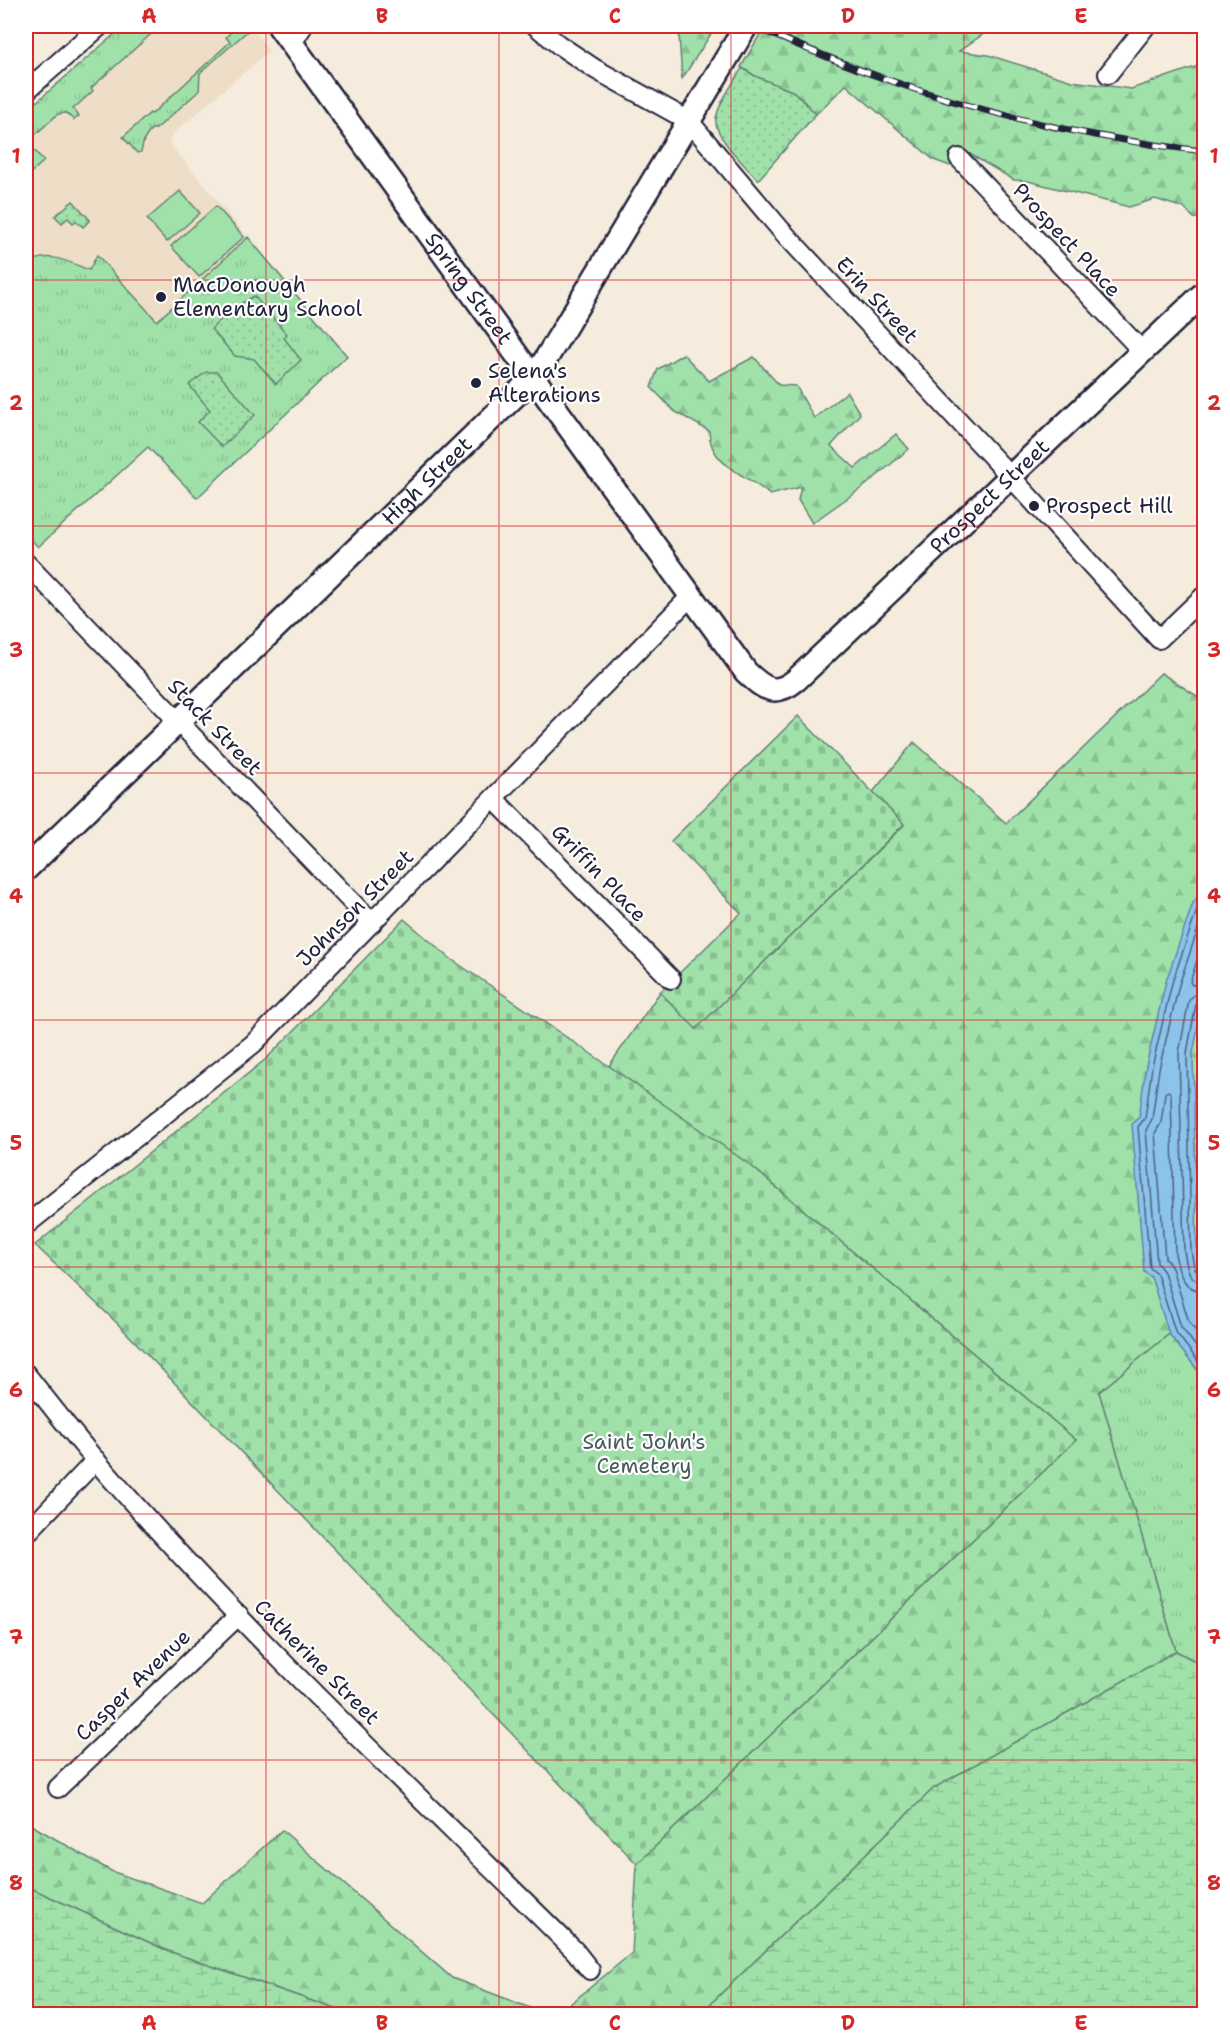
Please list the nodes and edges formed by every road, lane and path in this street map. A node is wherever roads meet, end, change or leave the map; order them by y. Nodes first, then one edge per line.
1 (100, 26) edge
2 (536, 26) edge
3 (746, 26) edge
4 (1146, 26) edge
5 (291, 31) edge
6 (1108, 74) dead end
7 (26, 90) edge
8 (690, 121) junction
9 (959, 158) dead end
10 (1204, 293) edge
11 (1143, 352) junction
12 (533, 376) junction
13 (1011, 477) junction
14 (26, 563) edge
15 (691, 596) junction
16 (1204, 596) edge
17 (770, 689) joint
18 (179, 723) junction
19 (494, 799) junction
20 (26, 869) edge
21 (372, 923) junction
22 (671, 979) dead end
23 (26, 1226) edge
24 (26, 1374) edge
25 (96, 1460) junction
26 (26, 1534) edge
27 (238, 1616) junction
28 (58, 1788) dead end
29 (590, 1970) dead end

1 - 7 street
2 - 8 street, Erin Street
3 - 8 street, High Street
4 - 6 street
5 - 12 street, Spring Street
8 - 12 street, High Street
8 - 13 street, Erin Street
9 - 11 street, Prospect Place
10 - 11 street, Prospect Street
11 - 13 street, Prospect Street
12 - 15 street, Spring Street
12 - 18 street, High Street
13 - 16 street, Erin Street
13 - 17 street, Prospect Street
14 - 18 street, Stack Street
15 - 17 street, Spring Street
15 - 19 street, Johnson Street
18 - 20 street, High Street
18 - 21 street, Stack Street
19 - 21 street, Johnson Street
19 - 22 street, Griffin Place
21 - 23 street, Johnson Street
24 - 25 street, Catherine Street
25 - 26 street
25 - 27 street, Catherine Street
27 - 28 street, Casper Avenue
27 - 29 street, Catherine Street

